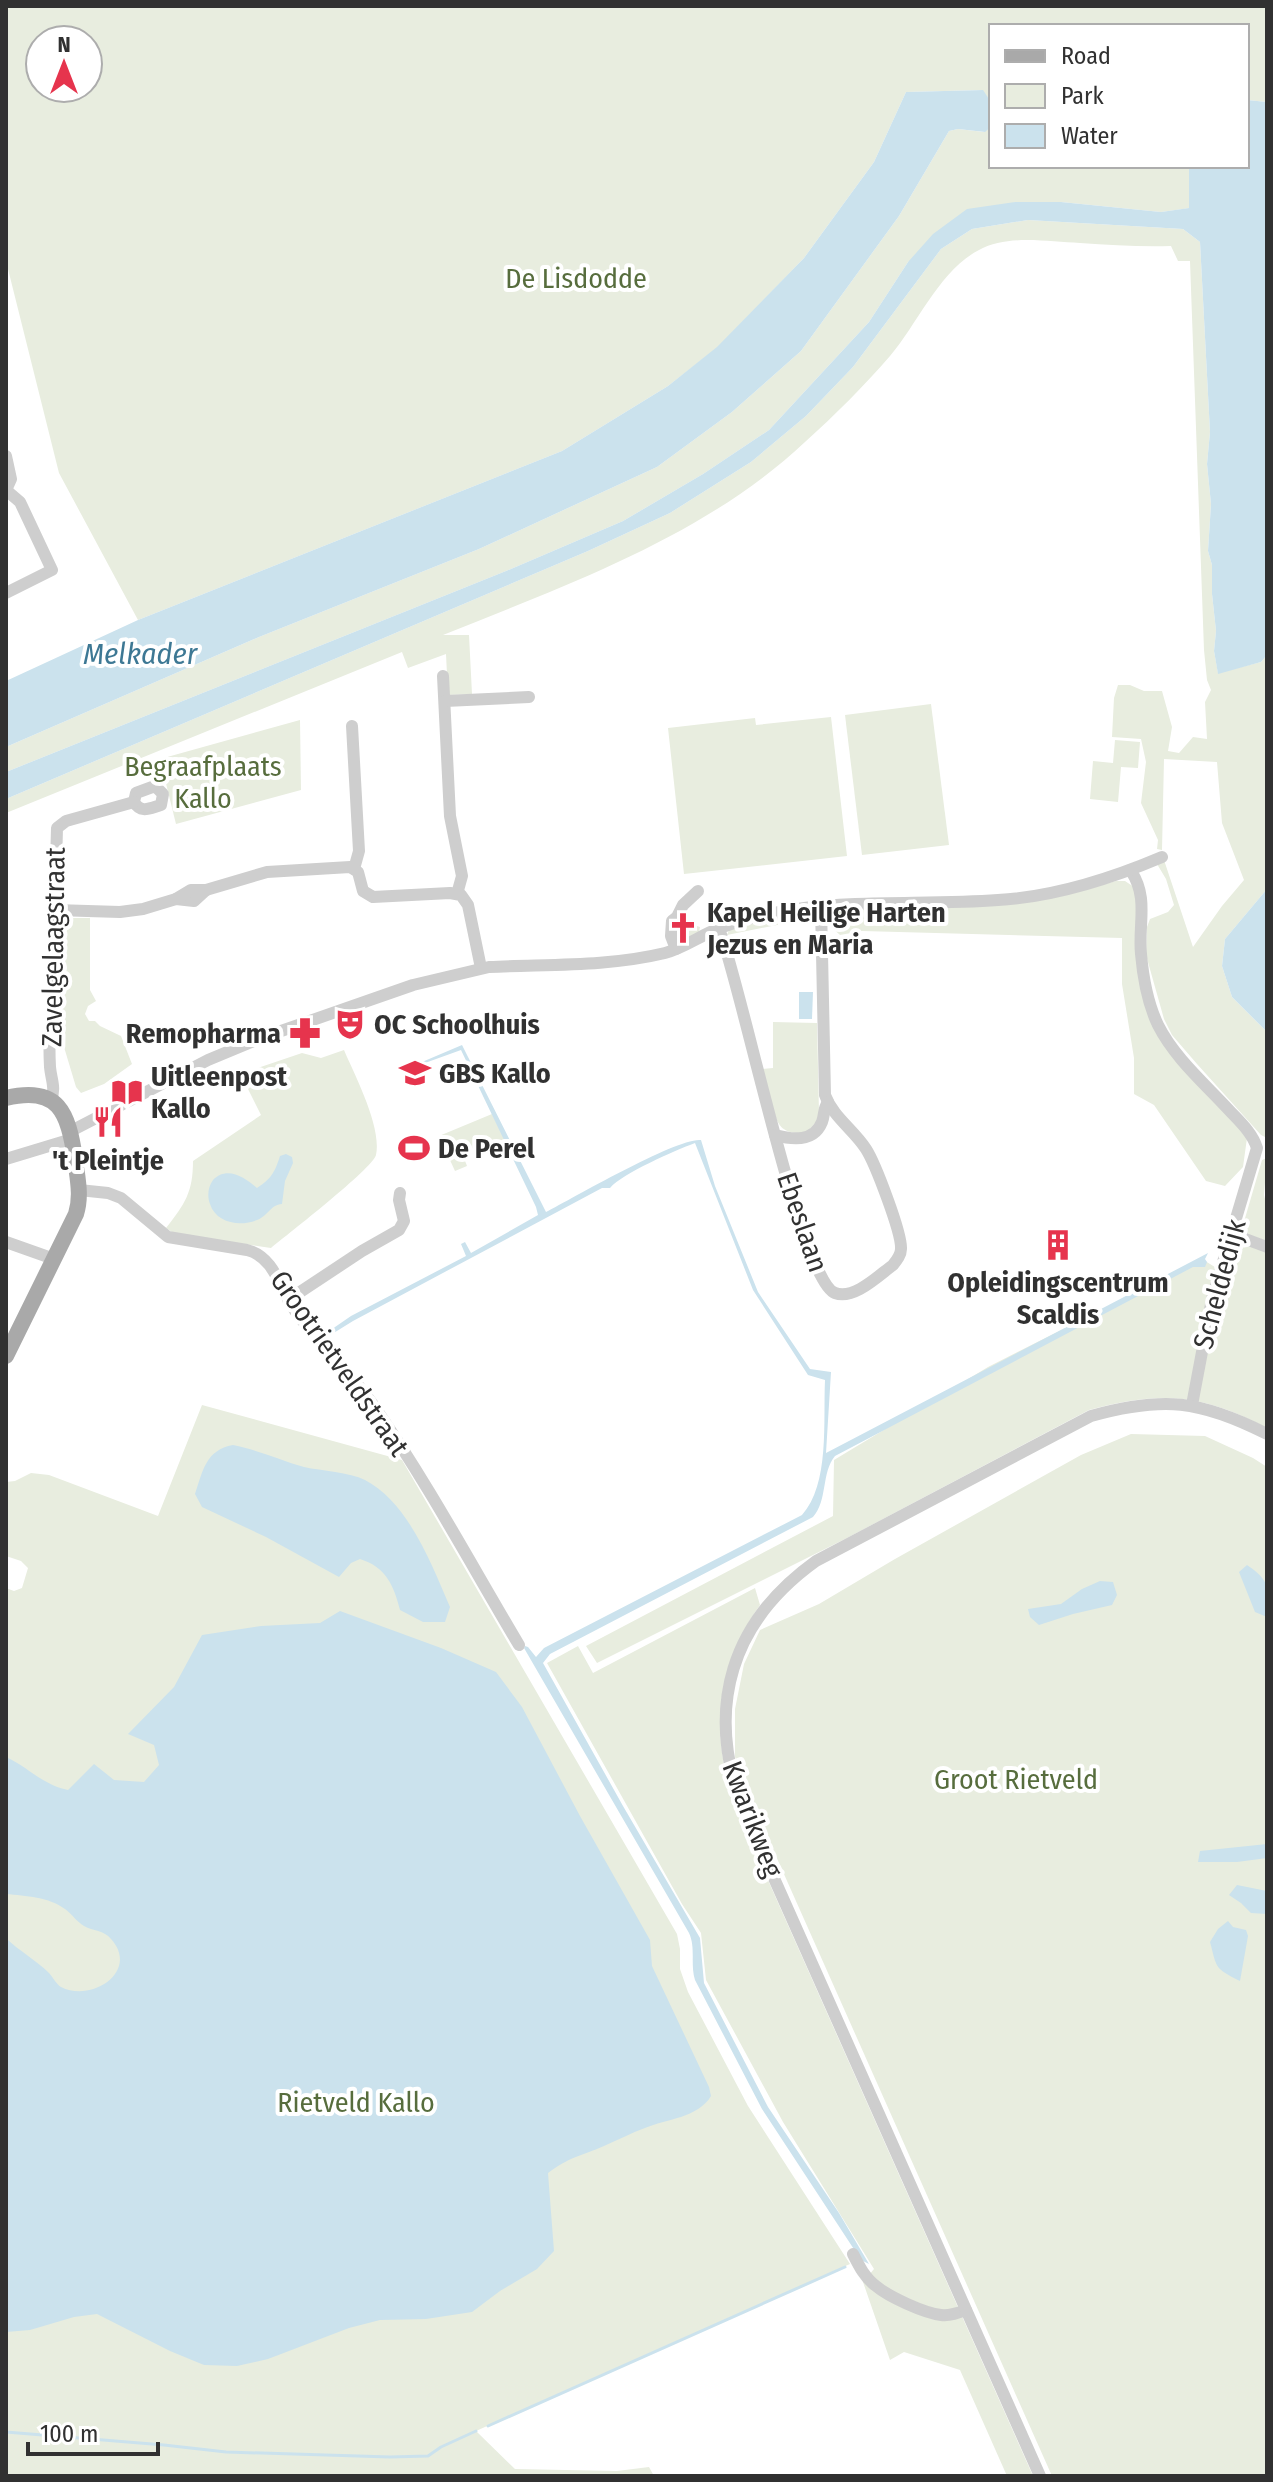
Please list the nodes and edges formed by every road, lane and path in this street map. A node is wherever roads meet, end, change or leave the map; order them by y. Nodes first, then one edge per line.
1 (6, 456) edge
2 (6, 490) edge
3 (6, 593) edge
4 (443, 676) dead end
5 (529, 697) dead end
6 (445, 701) junction
7 (352, 726) dead end
8 (134, 802) dead end
9 (1162, 857) dead end
10 (354, 869) junction
11 (1131, 871) junction
12 (698, 891) dead end
13 (457, 894) junction
14 (821, 906) junction
15 (55, 910) junction
16 (719, 929) junction
17 (676, 949) junction
18 (481, 968) junction
19 (6, 1098) edge
20 (51, 1100) junction
21 (828, 1102) junction
22 (72, 1135) junction
23 (775, 1135) junction
24 (1262, 1148) edge
25 (6, 1159) edge
26 (79, 1190) junction
27 (400, 1193) dead end
28 (1232, 1234) junction
29 (6, 1242) edge
30 (1267, 1247) edge
31 (54, 1259) junction
32 (288, 1300) junction
33 (6, 1356) edge
34 (1196, 1406) junction
35 (1267, 1434) edge
36 (519, 1645) dead end
37 (853, 2254) dead end
38 (966, 2310) junction
39 (1040, 2476) edge

1 - 2 street
2 - 3 street
4 - 6 street
5 - 6 street
6 - 13 street
7 - 10 street
8 - 15 street, Zavelgelaagstraat
9 - 11 street
10 - 13 street
10 - 15 street
11 - 14 street
11 - 24 street, Scheldedijk
12 - 17 street
13 - 18 street
14 - 16 street
14 - 21 street
15 - 20 street, Zavelgelaagstraat
16 - 17 street
16 - 23 street, Ebeslaan
17 - 18 street
18 - 22 street
19 - 20 main road
20 - 22 main road
21 - 23 street, Ebeslaan
21 - 23 street, Ebeslaan
22 - 25 street
22 - 26 main road
24 - 28 street, Scheldedijk
26 - 31 main road
26 - 32 street, Grootrietveldstraat
27 - 32 street
28 - 30 street
28 - 34 street, Scheldedijk
29 - 31 street
31 - 33 main road
32 - 36 street, Grootrietveldstraat
34 - 35 street
34 - 38 street, Kwarikweg
37 - 38 street
38 - 39 street, Kwarikweg

